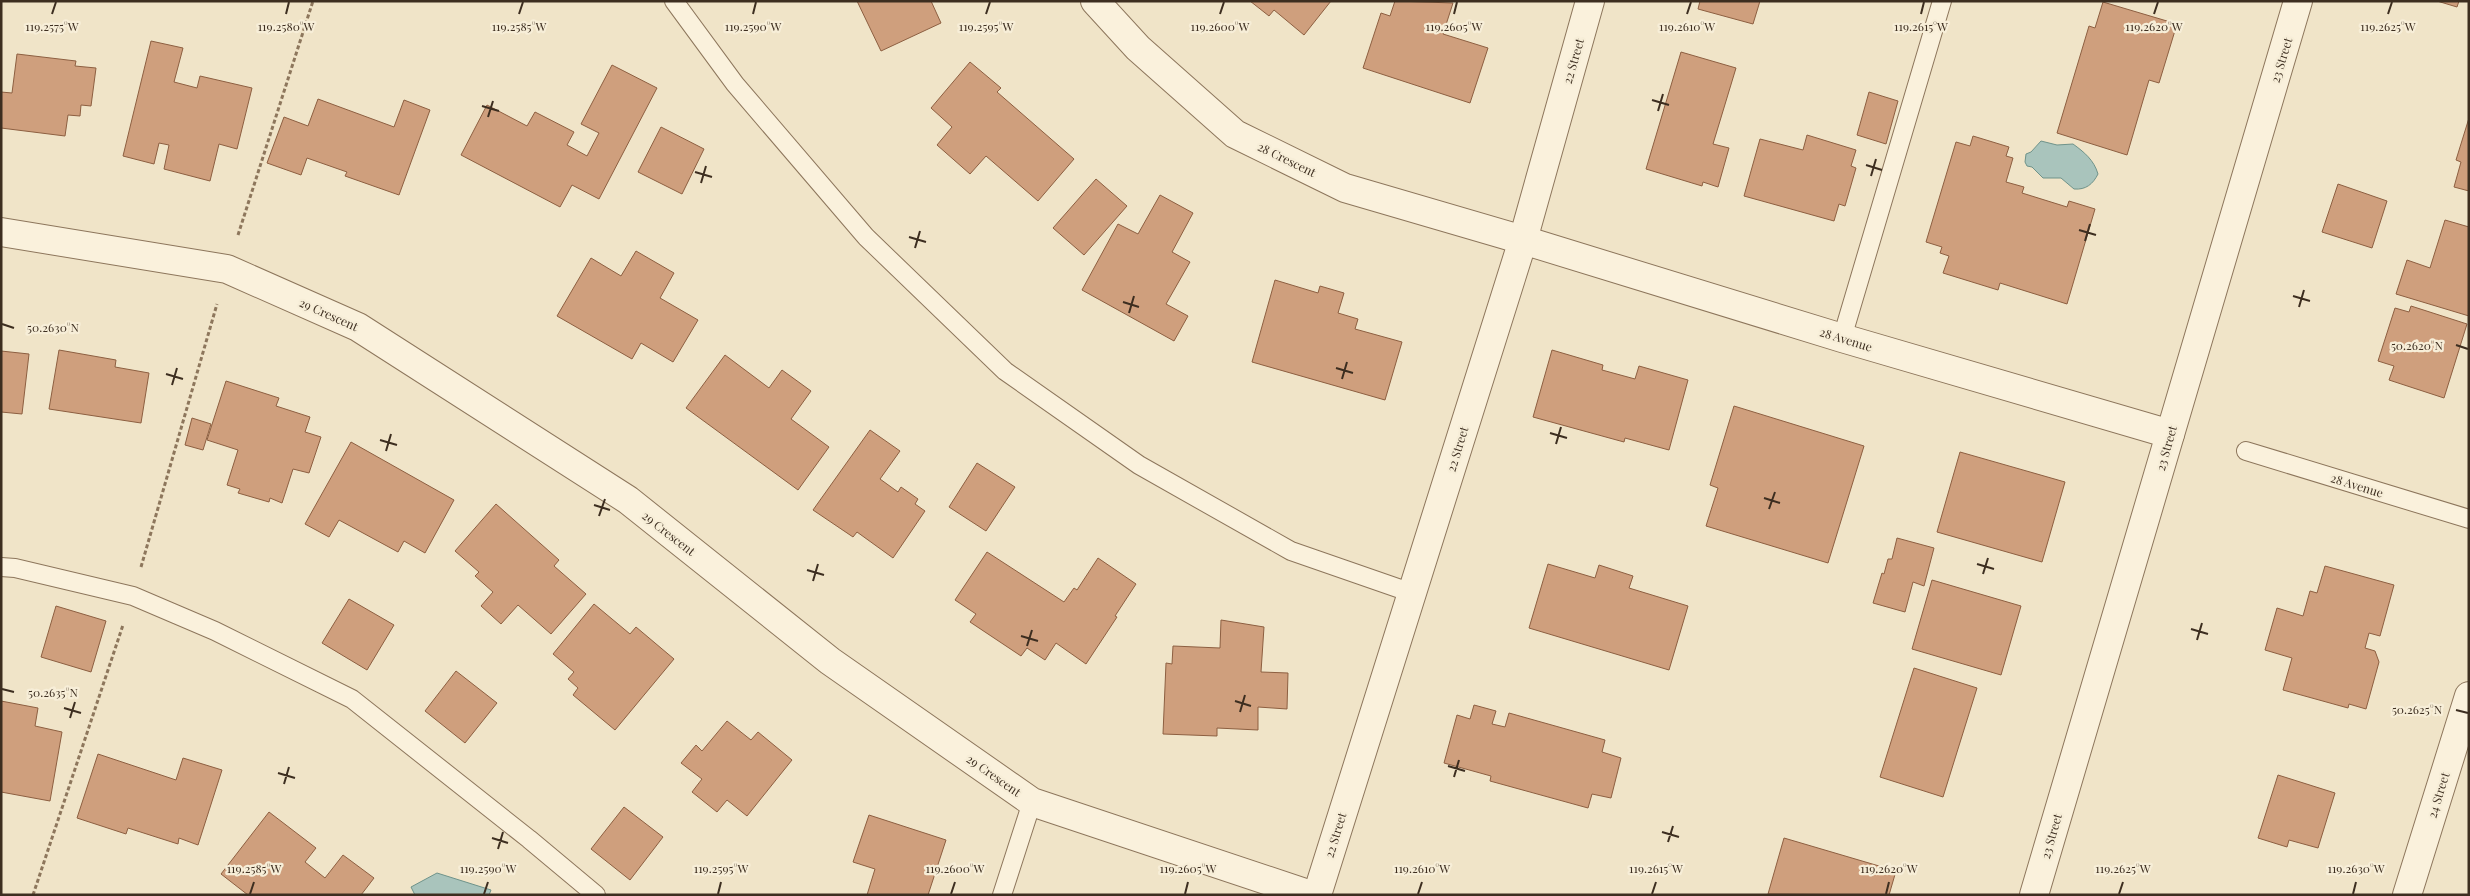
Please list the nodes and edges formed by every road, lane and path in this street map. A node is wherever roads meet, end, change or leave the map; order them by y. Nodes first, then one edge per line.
1 (313, 1) edge
2 (674, 1) edge
3 (1095, 1) edge
4 (1590, 1) edge
5 (1942, 1) edge
6 (2298, 1) edge
7 (1, 232) edge
8 (1523, 240) junction
9 (227, 269) junction
10 (1842, 338) junction
11 (2170, 434) junction
12 (2246, 451) dead end
13 (2469, 519) edge
14 (1, 567) edge
15 (1412, 593) junction
16 (2469, 696) edge
17 (1032, 802) junction
18 (596, 895) edge
19 (1002, 895) edge
20 (1311, 895) edge
21 (1317, 895) edge
22 (2034, 895) edge
23 (2407, 895) edge

1 - 9 path
2 - 15 lane
3 - 8 street, 28 Crescent
4 - 8 street, 22 Street
5 - 10 lane
6 - 11 street, 23 Street
7 - 9 street, 29 Crescent
8 - 10 street, 28 Avenue
8 - 15 street, 22 Street
9 - 17 street, 29 Crescent
10 - 11 street, 28 Avenue
11 - 22 street, 23 Street
12 - 13 lane, 28 Avenue
14 - 18 lane
15 - 21 street, 22 Street
16 - 23 street, 24 Street
17 - 19 lane
17 - 20 street, 29 Crescent

